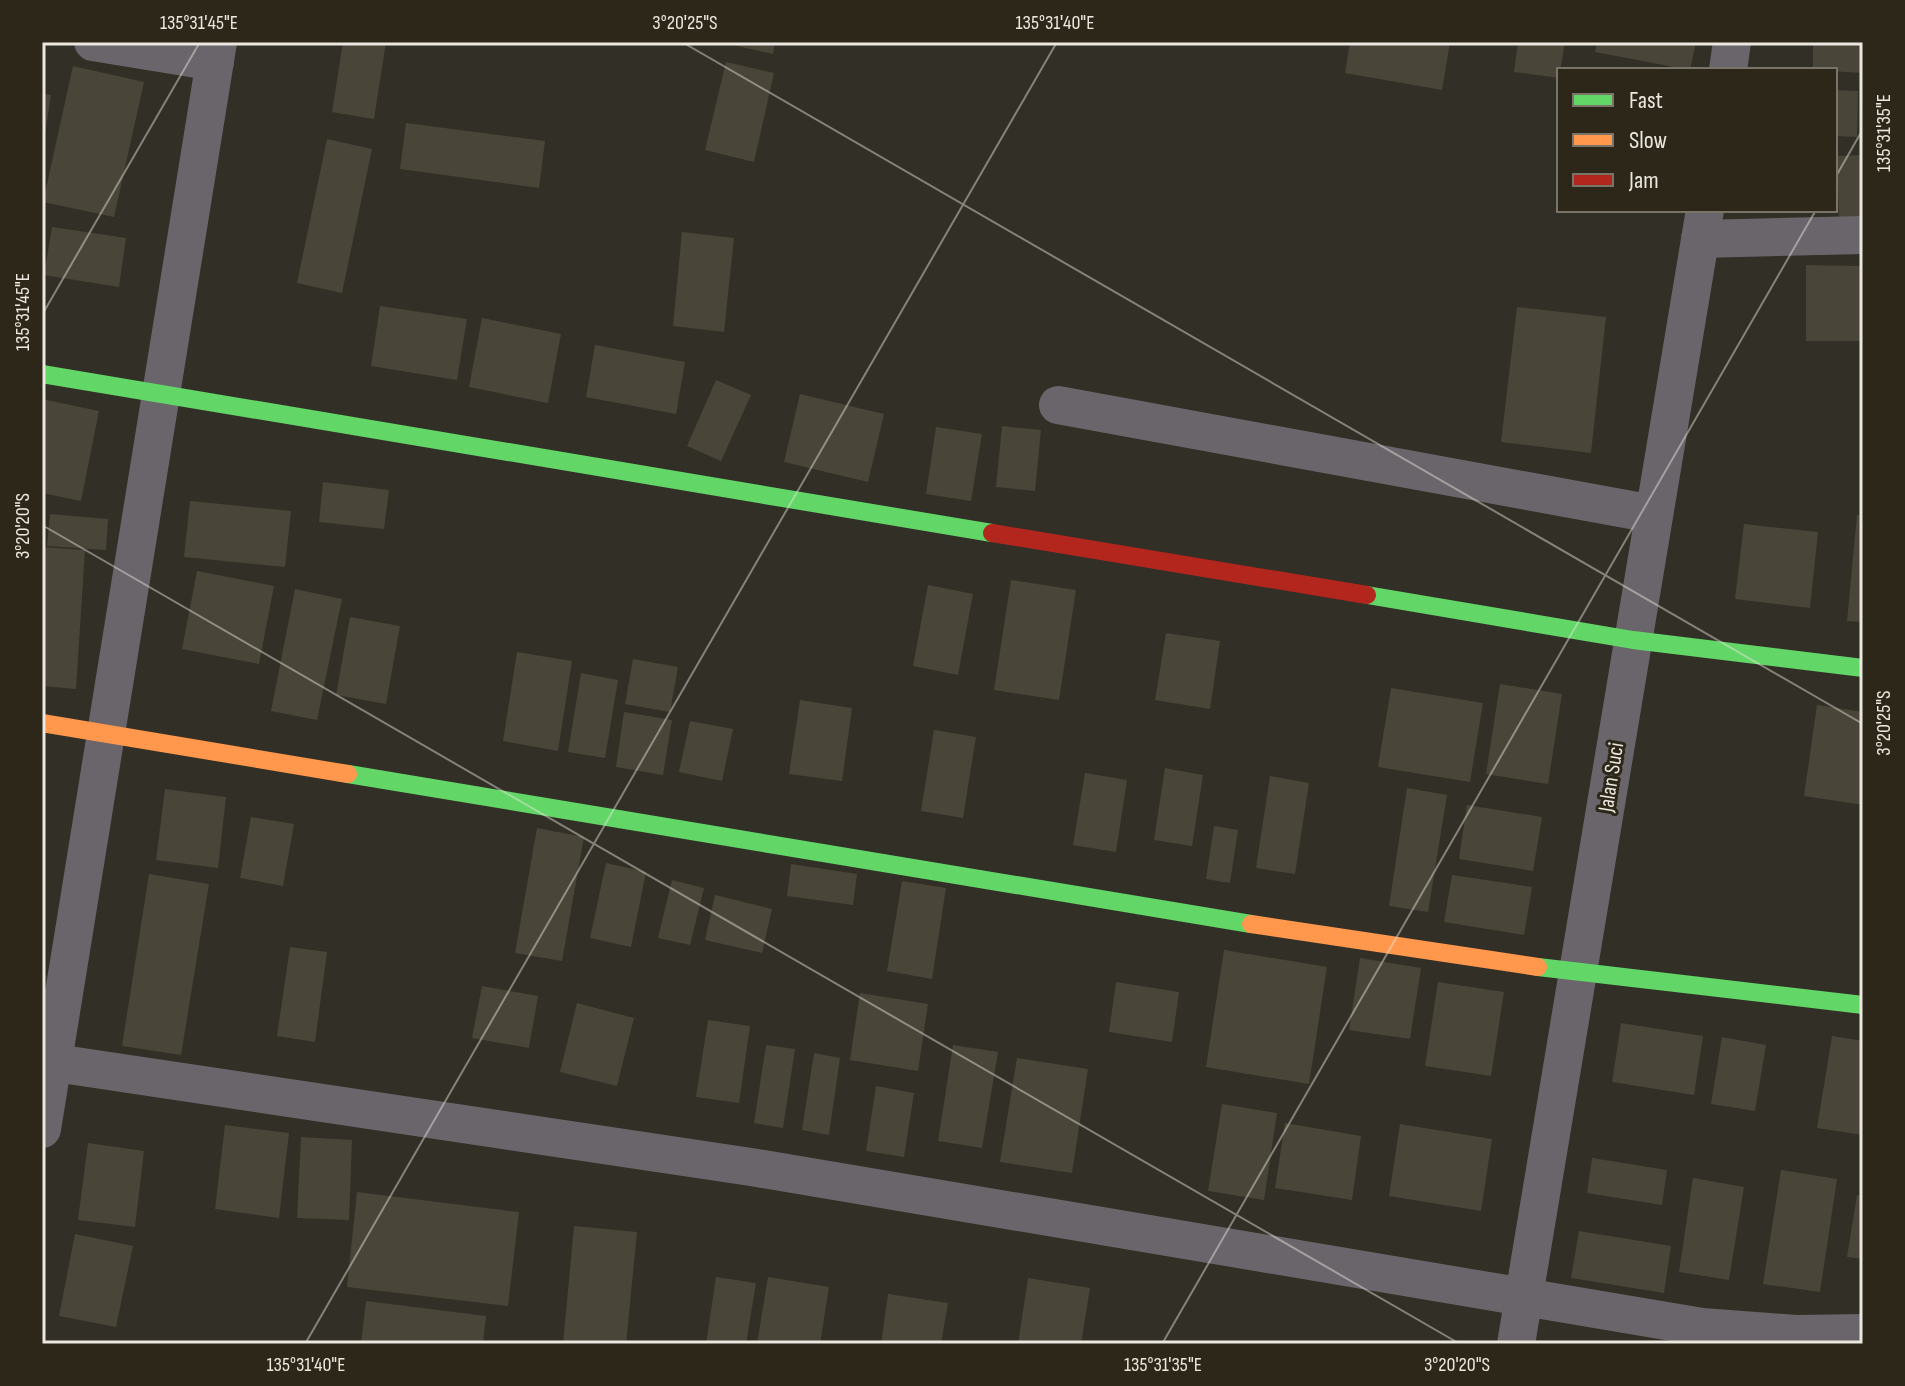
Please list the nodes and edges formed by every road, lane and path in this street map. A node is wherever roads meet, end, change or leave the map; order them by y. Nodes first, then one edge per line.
1 (93, 42) edge
2 (1732, 42) edge
3 (217, 52) edge
4 (1728, 68) edge
5 (1703, 225) edge
6 (1863, 235) edge
7 (42, 374) edge
8 (160, 392) junction
9 (1058, 405) dead end
10 (1653, 514) junction
11 (1633, 640) junction
12 (1863, 668) edge
13 (42, 723) edge
14 (105, 730) junction
15 (1578, 973) junction
16 (1863, 1005) edge
17 (48, 1062) edge
18 (42, 1129) edge
19 (1524, 1298) junction
20 (1863, 1333) edge
21 (1516, 1344) edge

1 - 3 street
2 - 4 street
3 - 8 street
5 - 6 street
5 - 10 street, Jalan Suci
7 - 8 street
8 - 11 street
8 - 14 street
9 - 10 street
10 - 11 street, Jalan Suci
11 - 12 street
11 - 15 street, Jalan Suci
13 - 14 street
14 - 15 street
14 - 17 street
15 - 16 street
15 - 19 street, Jalan Suci
17 - 18 street
17 - 19 street
19 - 20 street
19 - 21 street, Jalan Suci

